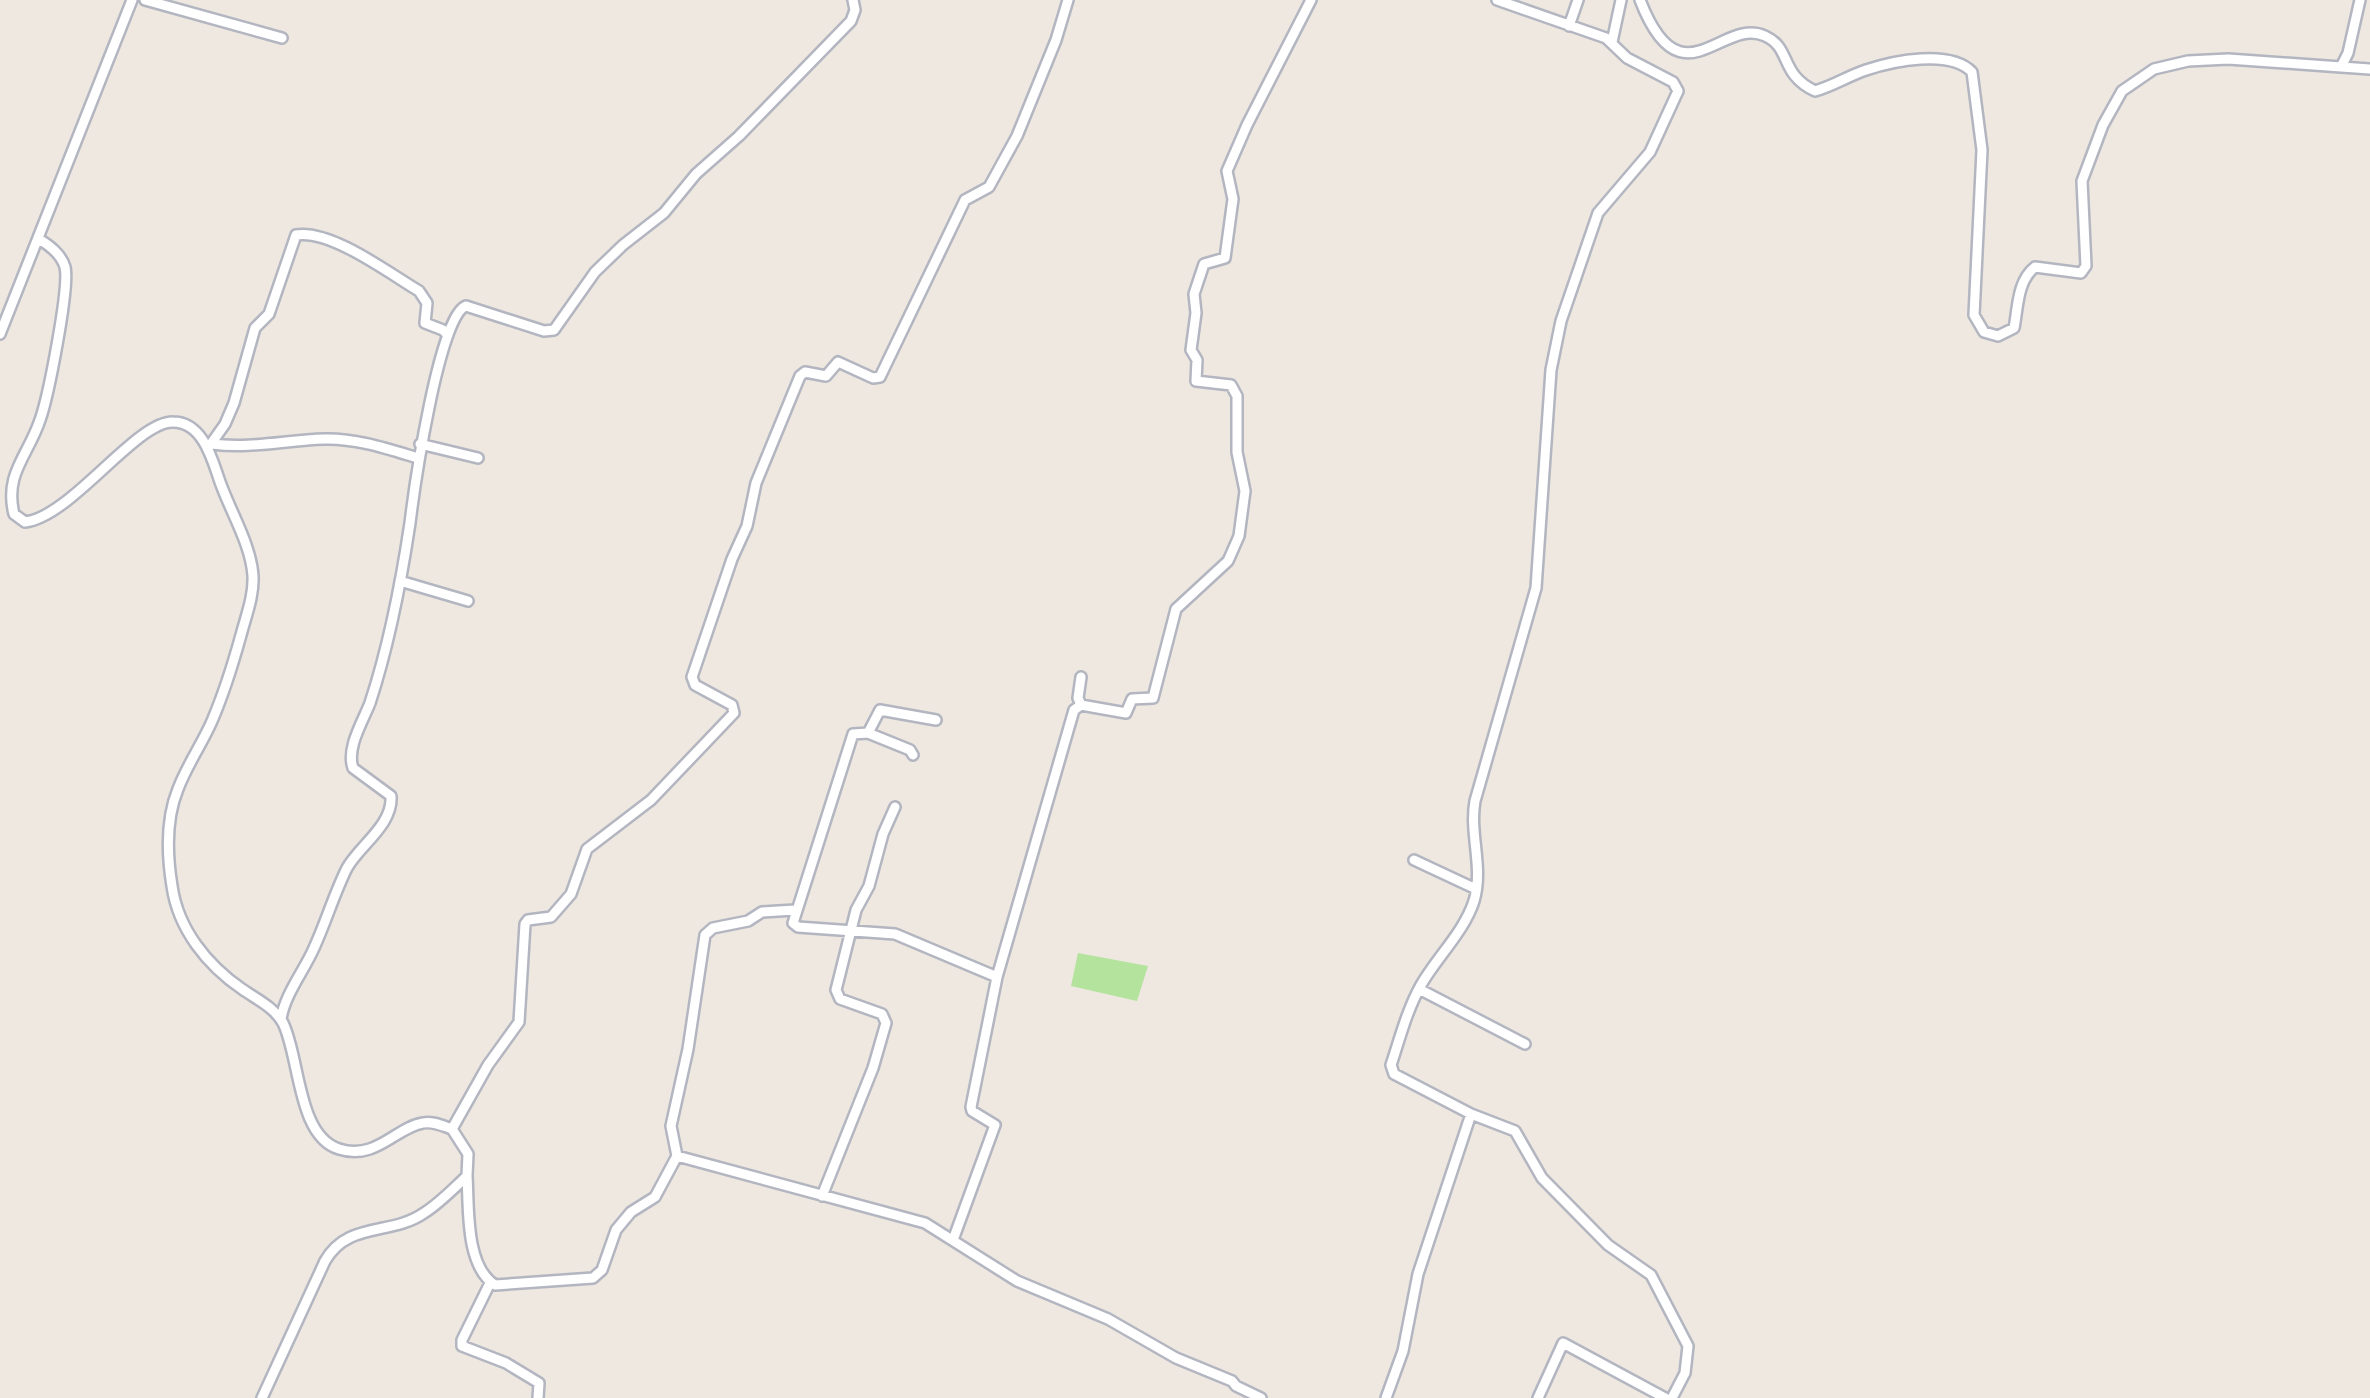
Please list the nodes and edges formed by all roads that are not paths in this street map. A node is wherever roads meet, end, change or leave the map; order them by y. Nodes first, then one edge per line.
1 (132, 0) edge
2 (145, 0) edge
3 (853, 0) edge
4 (1068, 0) edge
5 (1312, 0) edge
6 (1497, 0) edge
7 (1578, 0) edge
8 (1621, 0) edge
9 (1640, 0) edge
10 (2360, 0) edge
11 (1569, 26) junction
12 (282, 38) dead end
13 (1612, 42) junction
14 (2340, 67) junction
15 (2370, 68) edge
16 (39, 239) junction
17 (0, 334) edge
18 (448, 336) junction
19 (420, 444) junction
20 (210, 446) junction
21 (418, 458) junction
22 (478, 458) dead end
23 (400, 581) junction
24 (468, 601) dead end
25 (1080, 677) dead end
26 (1081, 705) junction
27 (936, 720) dead end
28 (868, 733) junction
29 (913, 755) dead end
30 (895, 807) dead end
31 (1414, 860) dead end
32 (1476, 889) junction
33 (795, 910) junction
34 (850, 929) junction
35 (997, 977) junction
36 (1419, 989) junction
37 (281, 1019) junction
38 (1525, 1044) dead end
39 (1471, 1114) junction
40 (452, 1128) junction
41 (676, 1156) junction
42 (467, 1176) junction
43 (822, 1196) junction
44 (952, 1240) junction
45 (490, 1283) junction
46 (262, 1398) edge
47 (538, 1398) edge
48 (1261, 1398) edge
49 (1386, 1398) edge
50 (1538, 1398) edge
51 (1668, 1398) edge

1 - 16 street
2 - 12 street
3 - 18 street
4 - 40 street
5 - 26 street
6 - 11 street
7 - 11 street
8 - 13 street
9 - 14 street
10 - 14 street
11 - 13 street
13 - 32 street
14 - 15 street
16 - 17 street
16 - 20 street
18 - 19 street
18 - 20 street
19 - 21 street
19 - 22 street
20 - 21 street
20 - 37 street
21 - 23 street
23 - 24 street
23 - 37 street
25 - 26 street
26 - 35 street
27 - 28 street
28 - 29 street
28 - 33 street
30 - 34 street
31 - 32 street
32 - 36 street
33 - 34 street
33 - 41 street
34 - 35 street
34 - 43 street
35 - 44 street
36 - 38 street
36 - 39 street
37 - 40 street
39 - 49 street
39 - 51 street
40 - 42 street
41 - 43 street
41 - 45 street
42 - 45 street
42 - 46 street
43 - 44 street
44 - 48 street
45 - 47 street
50 - 51 street

